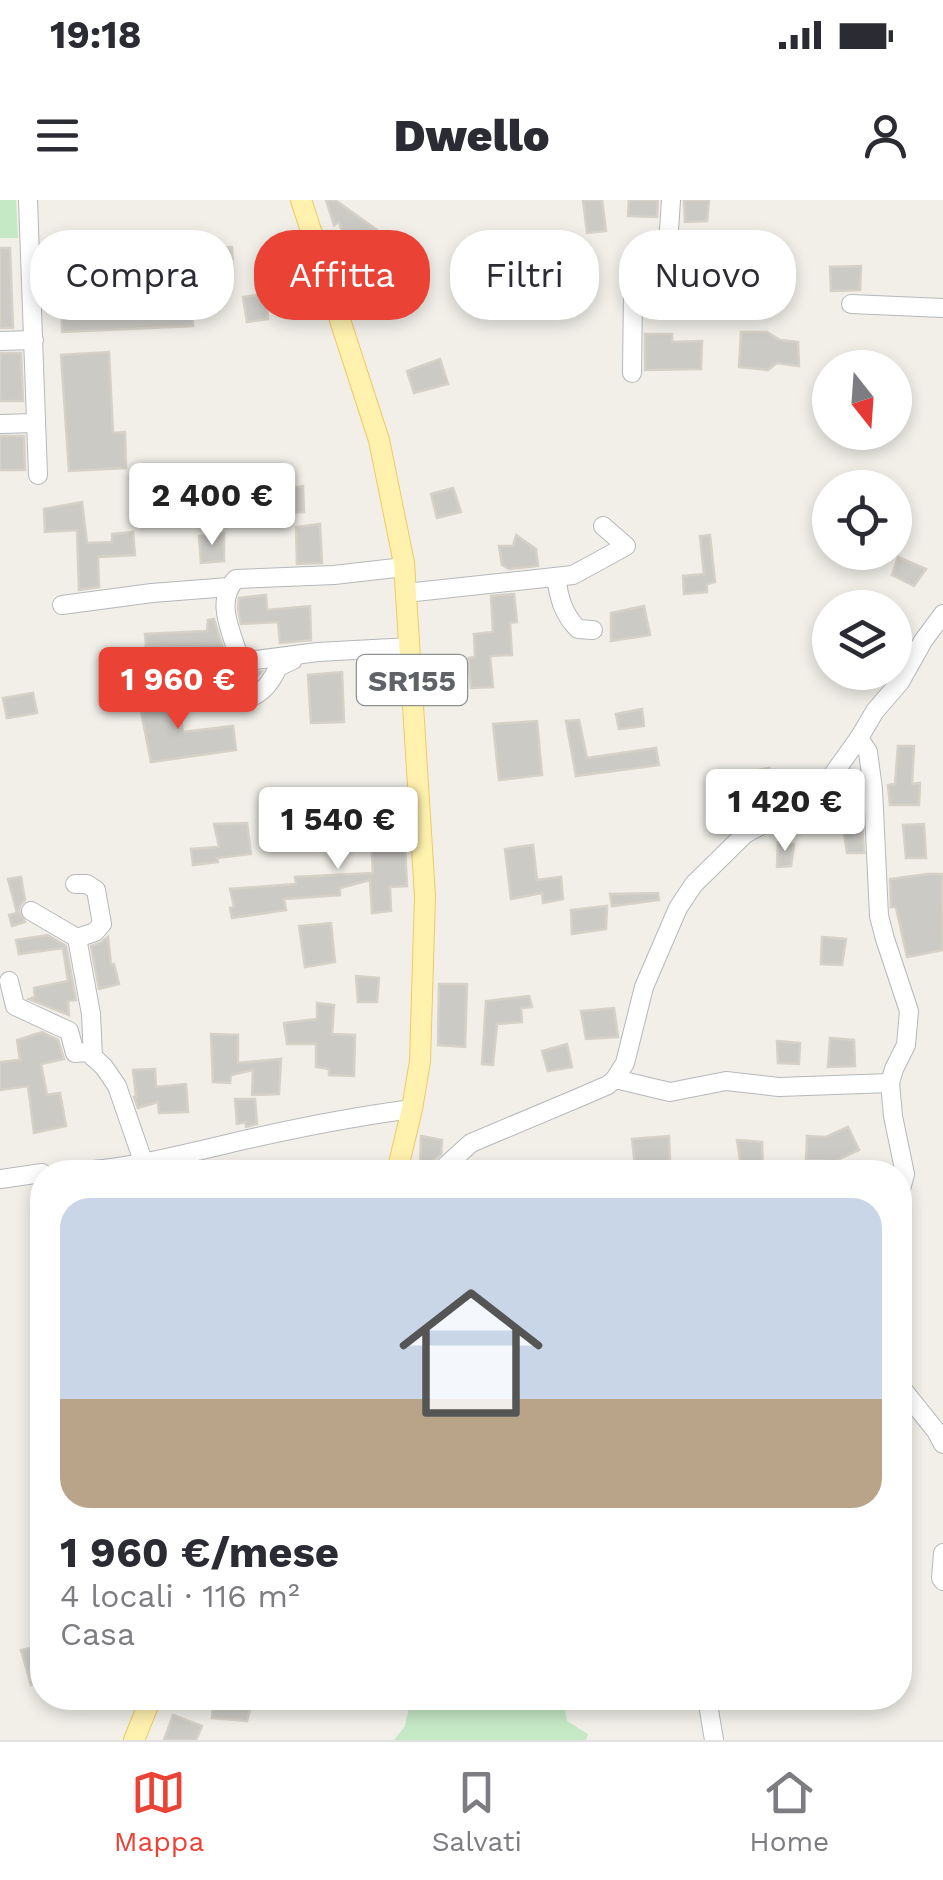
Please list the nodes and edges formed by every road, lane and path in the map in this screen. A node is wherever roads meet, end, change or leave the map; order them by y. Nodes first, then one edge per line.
1 (28, 200) edge
2 (301, 200) edge
3 (671, 200) edge
4 (852, 304) dead end
5 (943, 308) edge
6 (34, 340) junction
7 (0, 341) edge
8 (632, 372) dead end
9 (36, 423) junction
10 (0, 424) edge
11 (38, 475) dead end
12 (603, 526) dead end
13 (404, 567) junction
14 (556, 577) junction
15 (229, 587) junction
16 (406, 593) junction
17 (62, 605) dead end
18 (943, 614) edge
19 (593, 630) dead end
20 (410, 646) junction
21 (302, 655) junction
22 (173, 661) dead end
23 (860, 738) junction
24 (75, 884) dead end
25 (30, 911) dead end
26 (78, 938) junction
27 (9, 981) dead end
28 (93, 1057) junction
29 (616, 1078) junction
30 (890, 1083) junction
31 (412, 1109) junction
32 (143, 1160) edge
33 (161, 1160) edge
34 (400, 1160) edge
35 (453, 1160) edge
36 (902, 1160) edge
37 (30, 1175) edge
38 (0, 1179) edge
39 (912, 1401) edge
40 (943, 1444) edge
41 (943, 1554) edge
42 (943, 1581) edge
43 (146, 1710) edge
44 (709, 1710) edge
45 (134, 1740) edge
46 (714, 1740) edge

1 - 6 street
2 - 13 main road, SR155
3 - 8 street
4 - 5 street
6 - 7 street
6 - 9 street
9 - 10 street
9 - 11 street
12 - 14 street
13 - 15 street
13 - 16 main road, SR155
14 - 16 street
14 - 19 street
15 - 17 street
15 - 21 street
16 - 20 main road, SR155
18 - 23 street
20 - 21 street
20 - 31 main road, SR155
21 - 22 street
23 - 29 street
23 - 30 street
24 - 26 street
25 - 26 street
26 - 28 street
27 - 28 street
28 - 32 street
29 - 30 street
29 - 35 street
30 - 36 street
31 - 33 street
31 - 34 main road, SR155
37 - 38 street
39 - 40 street
41 - 42 street
43 - 45 main road
44 - 46 street

